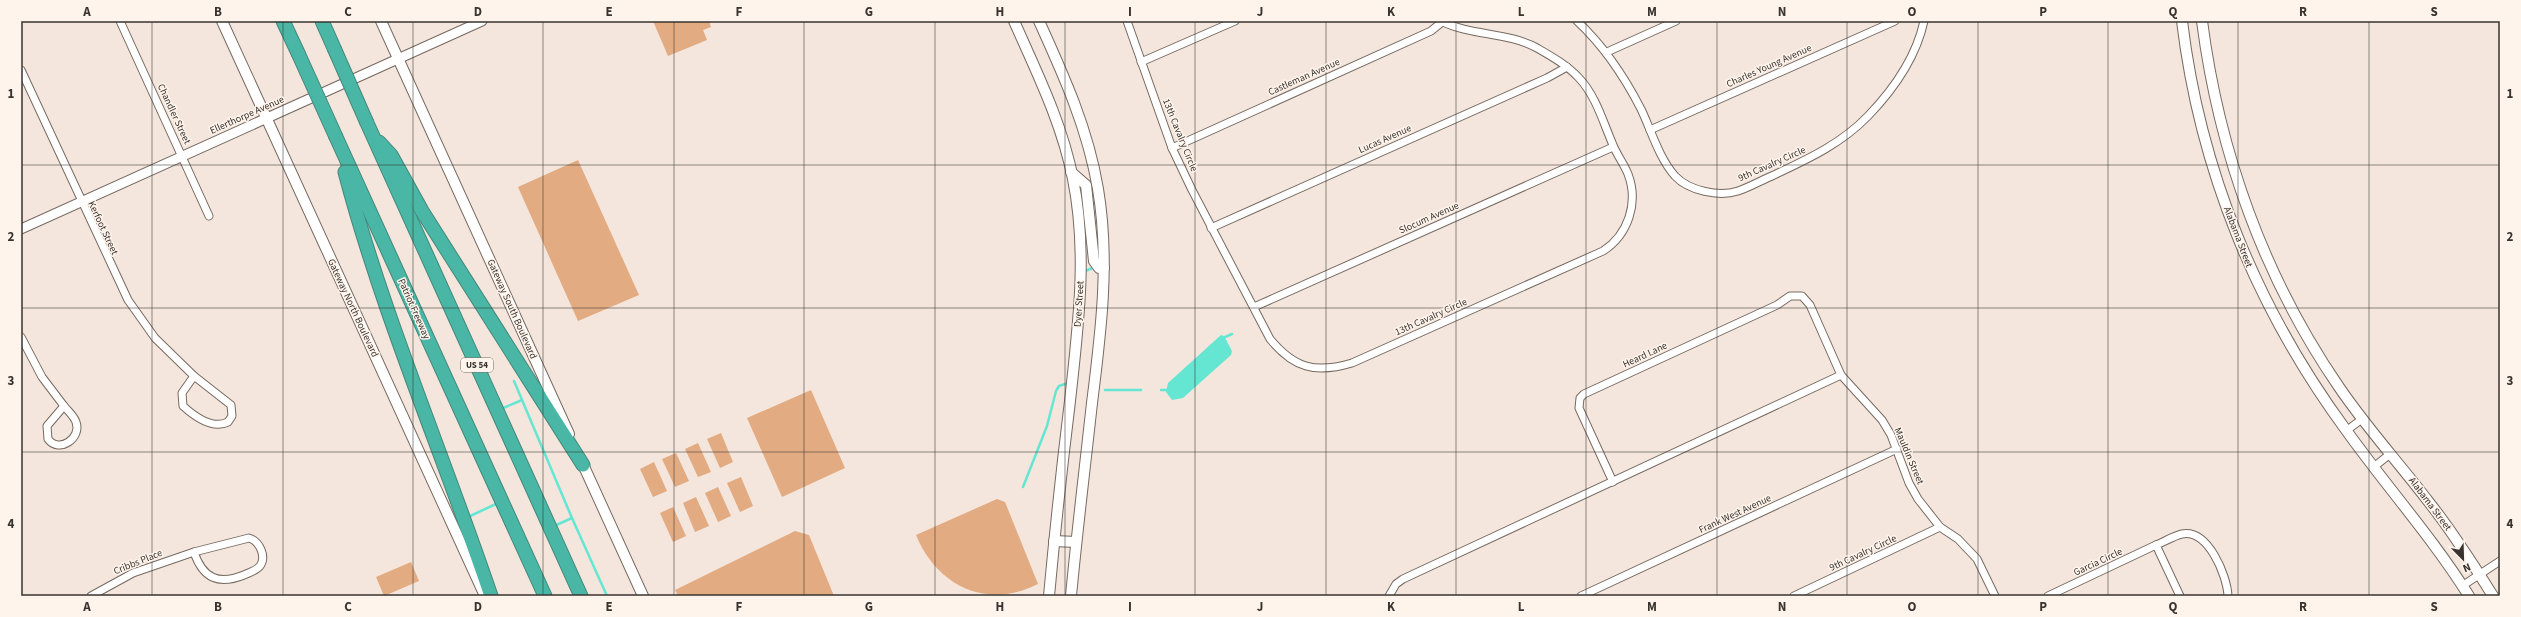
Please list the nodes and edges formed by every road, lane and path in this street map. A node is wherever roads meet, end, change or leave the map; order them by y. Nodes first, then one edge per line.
1 (120, 21) edge
2 (222, 21) edge
3 (283, 21) edge
4 (322, 21) edge
5 (381, 21) edge
6 (482, 21) edge
7 (1014, 21) edge
8 (1039, 21) edge
9 (1127, 21) edge
10 (1235, 21) edge
11 (1577, 21) edge
12 (1676, 21) edge
13 (1895, 21) edge
14 (1924, 21) edge
15 (2182, 21) edge
16 (2202, 21) edge
17 (1442, 22) edge
18 (1607, 52) junction
19 (398, 59) junction
20 (1141, 62) junction
21 (1567, 67) junction
22 (21, 70) edge
23 (267, 118) junction
24 (369, 129) junction
25 (1650, 130) junction
26 (336, 137) junction
27 (1613, 147) junction
28 (1172, 148) junction
29 (182, 157) junction
30 (1071, 172) junction
31 (81, 202) junction
32 (209, 216) dead end
33 (1211, 228) junction
34 (21, 229) edge
35 (1104, 268) junction
36 (1802, 296) joint
37 (1254, 307) junction
38 (21, 337) edge
39 (1841, 375) junction
40 (194, 376) junction
41 (64, 406) junction
42 (2362, 419) junction
43 (2346, 431) junction
44 (1897, 449) junction
45 (2390, 454) junction
46 (583, 465) junction
47 (2375, 466) junction
48 (1613, 482) junction
49 (1940, 527) junction
50 (1054, 541) junction
51 (1076, 542) junction
52 (2156, 545) junction
53 (194, 552) junction
54 (2500, 561) edge
55 (2480, 575) junction
56 (2462, 586) junction
57 (101, 593) edge
58 (91, 596) edge
59 (485, 596) edge
60 (491, 596) edge
61 (545, 596) edge
62 (581, 596) edge
63 (643, 596) edge
64 (1048, 596) edge
65 (1071, 596) edge
66 (1389, 596) edge
67 (1582, 596) edge
68 (1794, 596) edge
69 (1995, 596) edge
70 (2048, 596) edge
71 (2180, 596) edge
72 (2228, 596) edge
73 (2469, 596) edge
74 (2493, 596) edge

1 - 29 street, Chandler Street
2 - 23 main road, Gateway North Boulevard
3 - 26 highway, Patriot Freeway, bridge
4 - 24 highway, US 54, bridge
5 - 19 main road, Gateway South Boulevard
6 - 19 street, Ellerthorpe Avenue
7 - 30 main road, Dyer Street
8 - 35 main road
9 - 20 street, 13th Cavalry Circle
10 - 20 street
11 - 18 street, 9th Cavalry Circle
12 - 18 street
13 - 25 street, Charles Young Avenue
14 - 25 street, 9th Cavalry Circle
15 - 43 main road, Alabama Street
16 - 42 main road, Alabama Street
17 - 21 street, 13th Cavalry Circle
17 - 28 street, Castleman Avenue
18 - 25 street, 9th Cavalry Circle
19 - 23 street, Ellerthorpe Avenue
19 - 46 main road, Gateway South Boulevard
20 - 28 street, 13th Cavalry Circle
21 - 27 street, 13th Cavalry Circle
21 - 33 street, Lucas Avenue
22 - 31 street, Kerfoot Street
23 - 29 street, Ellerthorpe Avenue
23 - 59 main road, Gateway North Boulevard
24 - 46 highway
24 - 62 highway, US 54
26 - 60 highway
26 - 61 highway, Patriot Freeway
27 - 37 street, Slocum Avenue
27 - 37 street, 13th Cavalry Circle
28 - 33 street, 13th Cavalry Circle
29 - 31 street, Ellerthorpe Avenue
29 - 32 street, Chandler Street
30 - 35 main road
30 - 50 main road, Dyer Street
31 - 34 street, Ellerthorpe Avenue
31 - 40 street, Kerfoot Street
33 - 37 street, 13th Cavalry Circle
35 - 51 main road
36 - 39 street, Mauldin Street
36 - 48 street, Heard Lane
38 - 41 street
39 - 44 street, Mauldin Street
39 - 48 street
40 - 40 street, Kerfoot Street
41 - 41 street
42 - 43 street
42 - 45 main road, Alabama Street
43 - 47 main road, Alabama Street
44 - 49 street, Mauldin Street
44 - 67 street, Frank West Avenue
45 - 47 street
45 - 55 main road, Alabama Street
46 - 63 main road, Gateway South Boulevard
47 - 56 main road, Alabama Street
48 - 66 street
49 - 68 street, 9th Cavalry Circle
49 - 69 street, Mauldin Street
50 - 51 main road
50 - 64 main road, Dyer Street
51 - 65 main road
52 - 70 street, Garcia Circle
52 - 71 street
52 - 72 street, Garcia Circle
53 - 53 street, Cribbs Place
53 - 57 street, Cribbs Place
54 - 55 street
55 - 56 street
55 - 74 main road, Alabama Street
56 - 73 main road, Alabama Street
57 - 58 street, Cribbs Place

